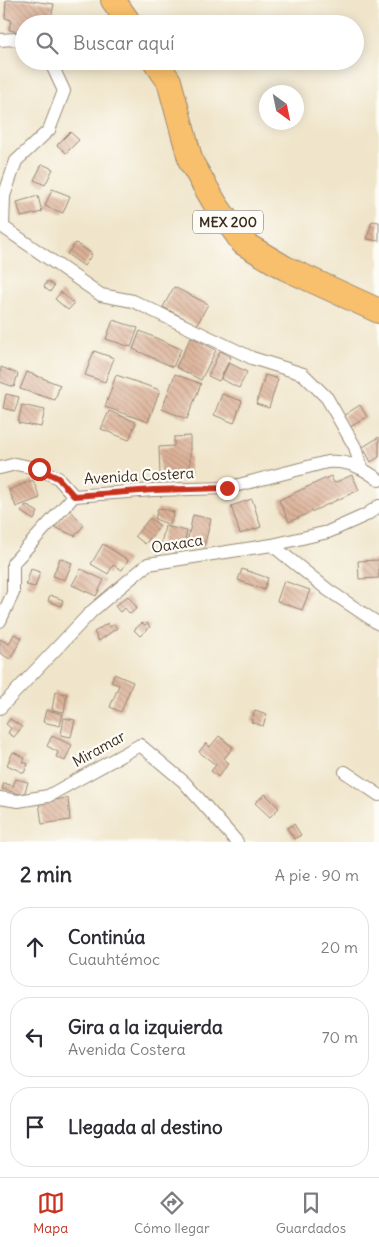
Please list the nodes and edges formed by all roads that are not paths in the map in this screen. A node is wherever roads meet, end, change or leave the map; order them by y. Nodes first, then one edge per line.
1 (113, 0) edge
2 (124, 15) edge
3 (15, 39) edge
4 (0, 40) edge
5 (54, 70) edge
6 (161, 70) edge
7 (379, 311) edge
8 (0, 468) edge
9 (361, 468) junction
10 (379, 480) edge
11 (74, 496) junction
12 (379, 506) edge
13 (272, 546) junction
14 (0, 621) edge
15 (379, 624) edge
16 (0, 708) edge
17 (345, 772) dead end
18 (379, 795) edge
19 (0, 798) edge
20 (237, 842) edge

1 - 2 highway
3 - 4 street
5 - 9 street
6 - 7 highway, MEX 200
8 - 11 street
9 - 10 street, Avenida Costera
9 - 11 street, Avenida Costera
11 - 14 street, Avenida Costera
12 - 13 street, Oaxaca
13 - 15 street
13 - 16 street, Oaxaca
17 - 18 street
19 - 20 street, Miramar

